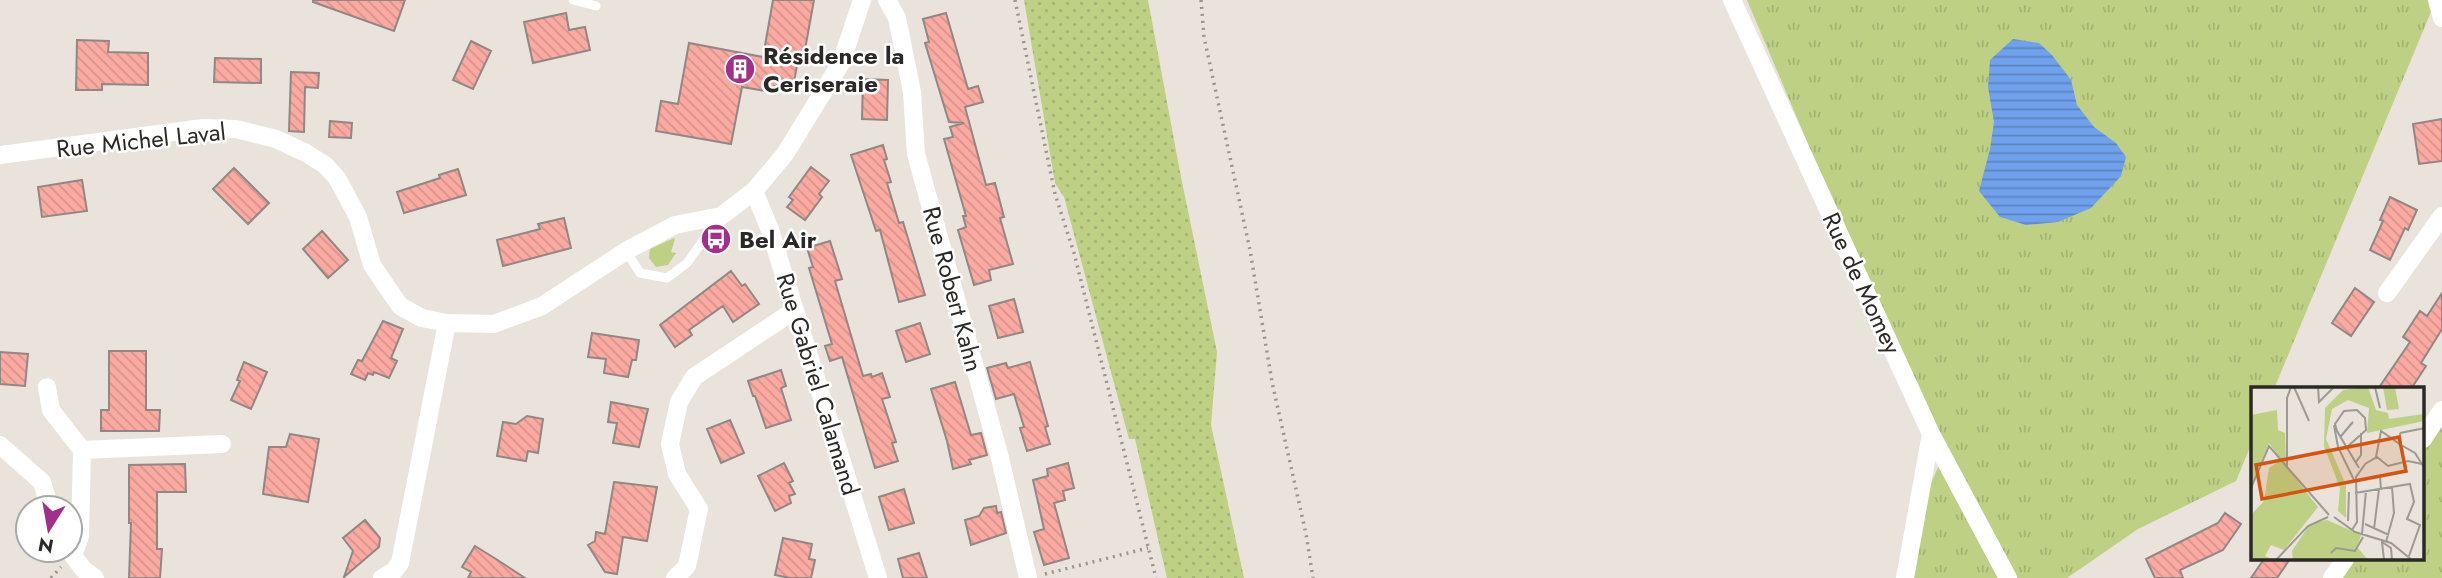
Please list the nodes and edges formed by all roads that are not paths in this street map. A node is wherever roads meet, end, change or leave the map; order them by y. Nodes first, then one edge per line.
1 (573, 0) edge
2 (862, 0) edge
3 (887, 0) edge
4 (1732, 0) edge
5 (2437, 0) edge
6 (596, 6) dead end
7 (2442, 18) edge
8 (0, 155) edge
9 (760, 184) junction
10 (721, 216) junction
11 (2442, 216) edge
12 (626, 251) junction
13 (2386, 293) dead end
14 (795, 310) junction
15 (447, 323) junction
16 (47, 387) dead end
17 (2442, 410) edge
18 (1931, 433) junction
19 (2424, 437) edge
20 (222, 444) dead end
21 (0, 445) edge
22 (82, 450) junction
23 (46, 494) edge
24 (81, 494) edge
25 (2344, 560) edge
26 (81, 564) edge
27 (1036, 576) edge
28 (94, 578) edge
29 (382, 578) edge
30 (675, 578) edge
31 (878, 578) edge
32 (1905, 578) edge
33 (2008, 578) edge
34 (2332, 578) edge

1 - 6 lane
2 - 9 street, Rue Michel Laval
3 - 27 street, Rue Robert Kahn
4 - 18 street, Rue de Momey
5 - 7 street
8 - 15 street, Rue Michel Laval
9 - 10 street, Rue Michel Laval
9 - 14 street, Rue Gabriel Calamand
10 - 12 street, Rue Michel Laval
10 - 12 lane, Rue Michel Laval
11 - 13 street
12 - 15 street, Rue Michel Laval
14 - 30 street
14 - 31 street, Rue Gabriel Calamand
15 - 29 street
16 - 22 street
17 - 19 street
18 - 32 street
18 - 33 street, Rue de Momey
20 - 22 street
21 - 23 street
22 - 24 street
25 - 34 street
26 - 28 street

